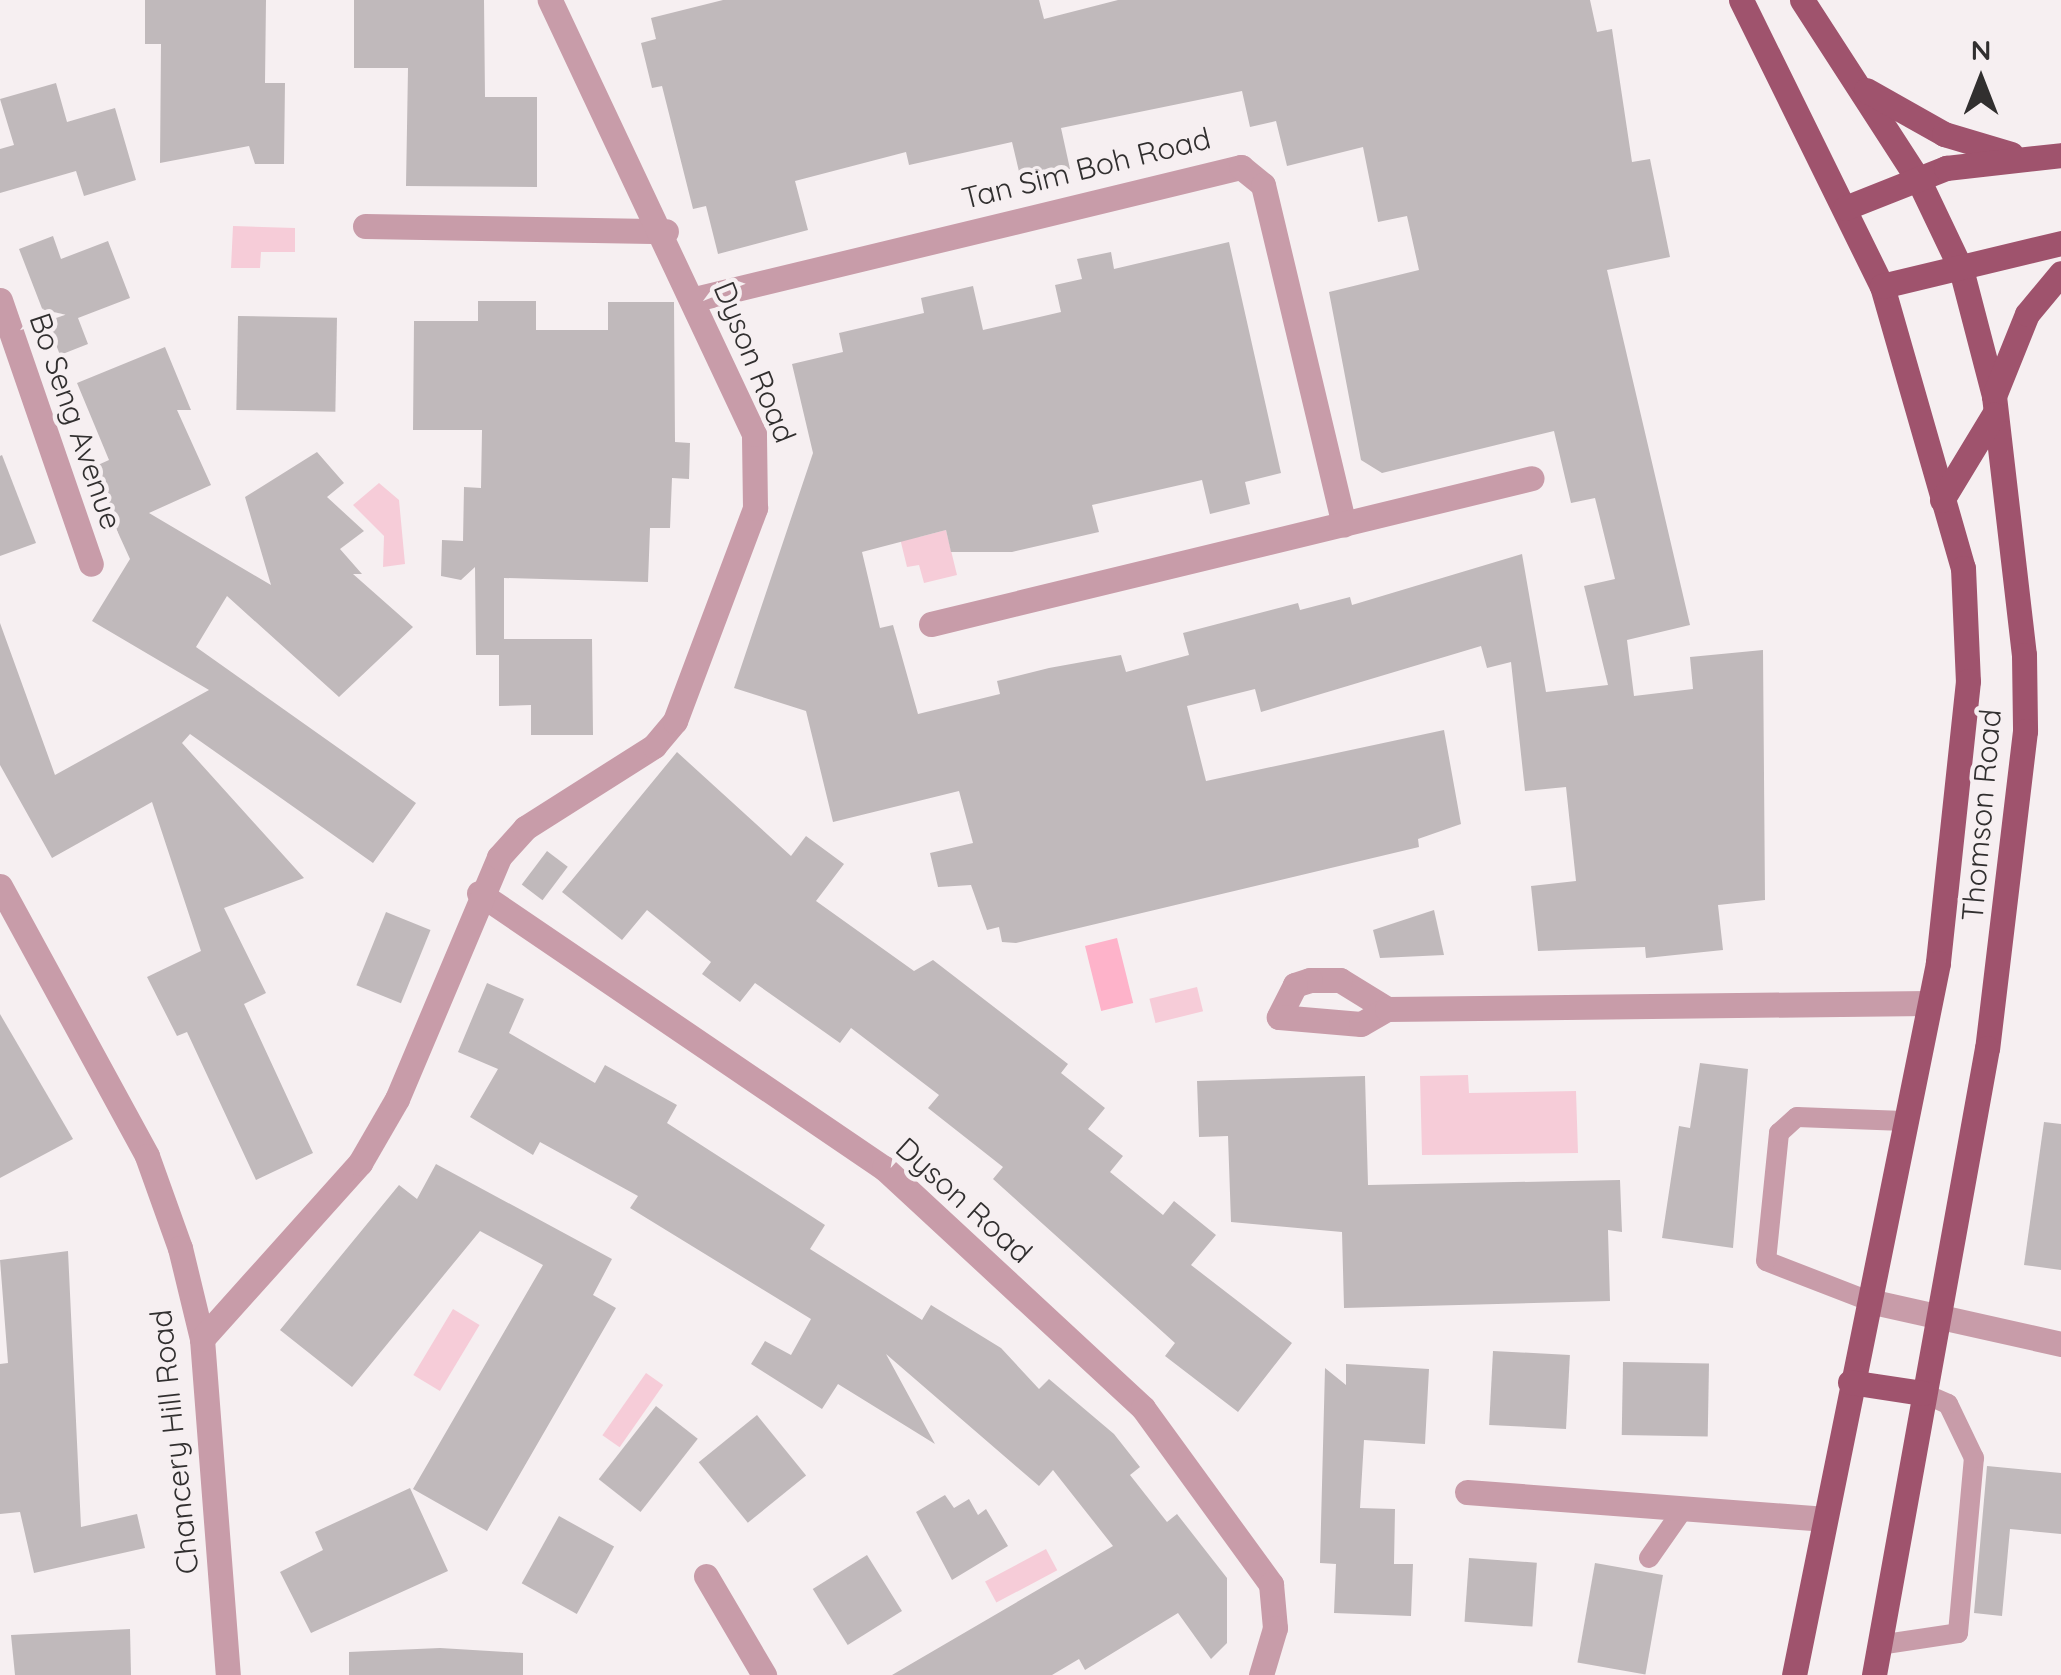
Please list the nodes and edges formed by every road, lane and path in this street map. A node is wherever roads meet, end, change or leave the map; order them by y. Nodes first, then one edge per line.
1 (550, 0) edge
2 (1740, 0) edge
3 (1802, 0) edge
4 (1840, 66) junction
5 (2061, 155) edge
6 (2020, 156) junction
7 (1918, 179) junction
8 (1845, 208) junction
9 (366, 226) dead end
10 (666, 231) junction
11 (2061, 243) edge
12 (1961, 269) junction
13 (2061, 273) edge
14 (1882, 286) junction
15 (696, 299) junction
16 (0, 300) edge
17 (1994, 405) junction
18 (1532, 478) dead end
19 (1942, 500) junction
20 (1344, 524) junction
21 (91, 564) dead end
22 (931, 624) dead end
23 (0, 886) edge
24 (479, 893) junction
25 (1928, 1003) junction
26 (1387, 1010) dead end
27 (1904, 1122) junction
28 (1868, 1301) junction
29 (1943, 1315) junction
30 (202, 1339) junction
31 (2061, 1344) edge
32 (1850, 1382) junction
33 (1923, 1393) junction
34 (1467, 1492) dead end
35 (1684, 1508) junction
36 (1822, 1519) junction
37 (1650, 1558) dead end
38 (706, 1576) dead end
39 (1879, 1645) junction
40 (1265, 1670) edge
41 (228, 1675) edge
42 (764, 1675) edge
43 (1794, 1675) edge
44 (1874, 1675) edge

1 - 10 street, Dyson Road
2 - 8 main road, Thomson Road
3 - 4 main road, Thomson Road
4 - 6 main road
4 - 7 main road, Thomson Road
5 - 6 main road
6 - 7 main road
7 - 8 main road
7 - 12 main road, Thomson Road
8 - 14 main road, Thomson Road
9 - 10 street
10 - 15 street, Dyson Road
11 - 12 main road
12 - 14 main road
12 - 17 main road, Thomson Road
13 - 17 main road
14 - 19 main road, Thomson Road
15 - 20 street, Tan Sim Boh Road
15 - 24 street, Dyson Road
16 - 21 street, Bo Seng Avenue
17 - 19 main road
17 - 29 main road, Thomson Road
18 - 20 street
19 - 25 main road, Thomson Road
20 - 22 street
23 - 30 street, Chancery Hill Road
24 - 30 street, Dyson Road
24 - 40 street, Dyson Road
25 - 26 street
25 - 27 main road, Thomson Road
27 - 28 main road, Thomson Road
27 - 28 lane
28 - 29 street
28 - 32 main road, Thomson Road
29 - 31 street
29 - 33 main road, Thomson Road
30 - 41 street, Chancery Hill Road
32 - 33 main road
32 - 36 main road, Thomson Road
33 - 39 main road, Thomson Road
33 - 39 lane
34 - 35 street
35 - 36 street
35 - 37 lane
36 - 43 main road, Thomson Road
38 - 42 street
39 - 44 main road, Thomson Road

